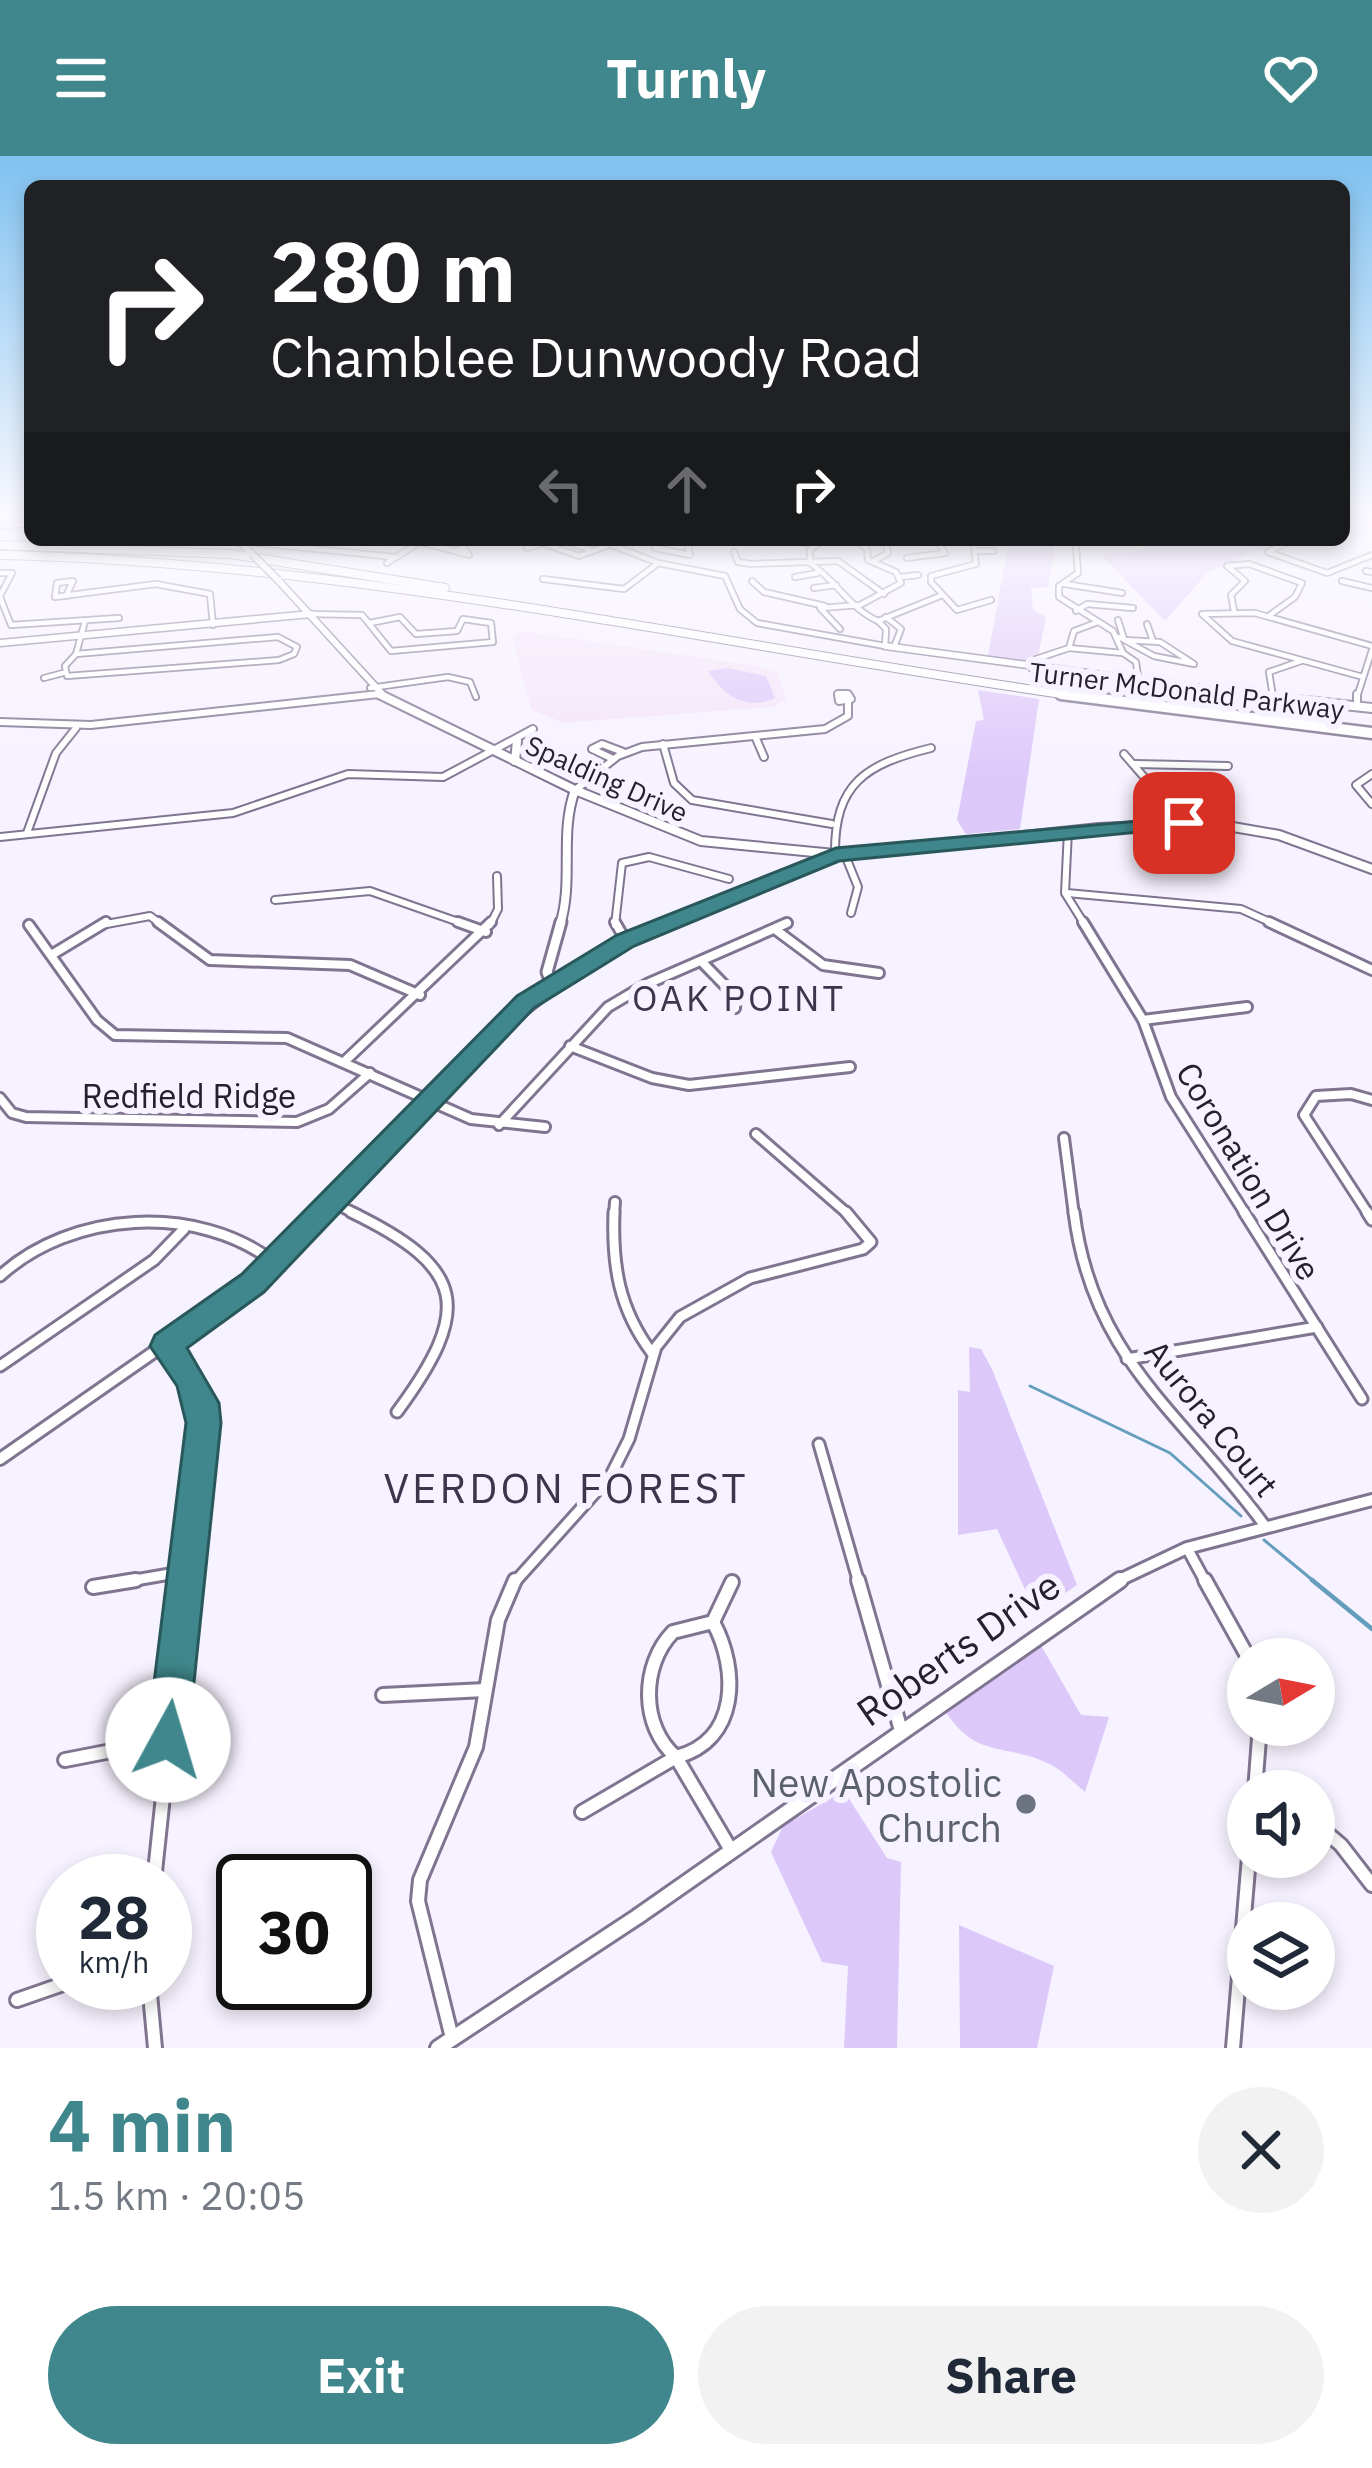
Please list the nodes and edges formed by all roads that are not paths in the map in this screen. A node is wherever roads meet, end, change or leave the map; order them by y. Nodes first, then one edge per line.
1 (3, 603) edge
2 (211, 603) edge
3 (300, 603) edge
4 (481, 603) edge
5 (531, 603) edge
6 (737, 603) edge
7 (813, 603) edge
8 (852, 603) edge
9 (861, 603) edge
10 (922, 603) edge
11 (950, 603) edge
12 (983, 603) edge
13 (1066, 603) edge
14 (1233, 603) edge
15 (1287, 603) edge
16 (825, 606) junction
17 (854, 606) junction
18 (303, 607) junction
19 (1132, 608) dead end
20 (1075, 611) junction
21 (1234, 611) junction
22 (311, 614) junction
23 (1269, 616) junction
24 (119, 618) dead end
25 (288, 619) junction
26 (882, 619) junction
27 (1118, 620) dead end
28 (85, 621) junction
29 (373, 622) junction
30 (1098, 622) junction
31 (1148, 624) dead end
32 (213, 625) junction
33 (840, 628) dead end
34 (457, 631) junction
35 (80, 636) junction
36 (1121, 638) junction
37 (1153, 641) junction
38 (0, 643) edge
39 (459, 645) junction
40 (889, 646) junction
41 (1069, 648) junction
42 (1372, 648) edge
43 (1123, 653) junction
44 (76, 655) junction
45 (1302, 660) junction
46 (1033, 664) junction
47 (1371, 664) edge
48 (63, 673) junction
49 (1363, 677) junction
50 (44, 678) dead end
51 (1136, 683) junction
52 (369, 687) junction
53 (379, 694) junction
54 (476, 697) dead end
55 (330, 698) junction
56 (1273, 698) junction
57 (848, 701) dead end
58 (1357, 706) junction
59 (1372, 708) edge
60 (0, 722) edge
61 (76, 726) junction
62 (533, 729) dead end
63 (1372, 729) edge
64 (754, 736) junction
65 (517, 741) junction
66 (663, 744) junction
67 (931, 748) dead end
68 (496, 751) junction
69 (624, 752) junction
70 (1124, 754) dead end
71 (764, 757) dead end
72 (613, 759) junction
73 (515, 761) junction
74 (1135, 764) junction
75 (1228, 766) dead end
76 (1372, 774) edge
77 (575, 790) junction
78 (1372, 804) edge
79 (1184, 823) junction
80 (832, 824) junction
81 (1068, 831) junction
82 (27, 834) junction
83 (0, 837) edge
84 (840, 855) junction
85 (1372, 869) edge
86 (497, 876) dead end
87 (729, 879) dead end
88 (1065, 893) junction
89 (275, 900) dead end
90 (850, 913) dead end
91 (787, 923) dead end
92 (29, 925) dead end
93 (776, 930) junction
94 (486, 932) junction
95 (626, 941) junction
96 (53, 954) junction
97 (701, 961) junction
98 (1372, 970) edge
99 (879, 973) dead end
100 (551, 982) junction
101 (420, 994) junction
102 (1247, 1007) dead end
103 (735, 1008) dead end
104 (1143, 1019) junction
105 (570, 1046) junction
106 (345, 1061) junction
107 (850, 1067) dead end
108 (370, 1073) junction
109 (0, 1098) edge
110 (430, 1099) junction
111 (1372, 1100) edge
112 (499, 1125) junction
113 (545, 1127) dead end
114 (756, 1135) dead end
115 (1064, 1138) dead end
116 (332, 1202) junction
117 (615, 1202) dead end
118 (1372, 1220) edge
119 (185, 1228) junction
120 (274, 1262) junction
121 (0, 1276) edge
122 (1317, 1327) junction
123 (166, 1346) junction
124 (652, 1353) junction
125 (1127, 1358) junction
126 (0, 1366) edge
127 (1362, 1399) dead end
128 (397, 1412) dead end
129 (819, 1444) dead end
130 (0, 1459) edge
131 (1372, 1499) edge
132 (1265, 1526) junction
133 (1187, 1548) junction
134 (187, 1571) junction
135 (732, 1582) dead end
136 (93, 1587) dead end
137 (712, 1622) junction
138 (1237, 1638) edge
139 (485, 1690) junction
140 (383, 1695) dead end
141 (900, 1727) junction
142 (168, 1740) junction
143 (676, 1756) junction
144 (65, 1760) dead end
145 (582, 1812) dead end
146 (1335, 1840) edge
147 (731, 1850) junction
148 (157, 1854) edge
149 (1247, 1878) edge
150 (1372, 1885) edge
151 (36, 1993) edge
152 (17, 2000) dead end
153 (151, 2010) edge
154 (445, 2043) edge
155 (154, 2048) edge
156 (1233, 2048) edge

1 - 28 street
2 - 32 street
3 - 18 street, Spalding Drive, bridge
4 - 63 highway, Turner McDonald Parkway
5 - 63 highway, Turner McDonald Parkway
6 - 40 street
7 - 16 street
8 - 17 street
9 - 17 street
10 - 26 street
11 - 12 street
13 - 20 street
14 - 21 street
15 - 23 street
16 - 17 street
16 - 33 street
17 - 26 street
18 - 22 street, Spalding Drive
18 - 25 street
19 - 20 street
20 - 30 street
21 - 23 street
21 - 45 street
22 - 25 street
22 - 29 street
22 - 52 street, Spalding Drive
23 - 42 street
24 - 28 street
25 - 32 street
26 - 40 street
26 - 40 street
27 - 36 street
28 - 35 street
29 - 34 street
29 - 39 street
30 - 36 street
30 - 41 street
31 - 37 street
32 - 35 street
34 - 39 street
34 - 39 street
35 - 38 street
35 - 44 street
36 - 37 street
36 - 37 street
36 - 43 street
40 - 46 street
41 - 43 street
41 - 46 street
42 - 47 street
43 - 51 street
44 - 48 street
44 - 48 street
45 - 49 street
45 - 56 street
46 - 51 street
47 - 49 street
48 - 50 street
49 - 58 street
51 - 56 street
52 - 53 street, Spalding Drive
52 - 54 street
52 - 55 street
53 - 55 street
53 - 68 street, Spalding Drive
55 - 61 street
56 - 58 street
57 - 64 street
58 - 59 street
60 - 61 street
61 - 82 street
62 - 65 street
64 - 66 street
64 - 71 street
65 - 68 street
65 - 73 street
66 - 69 street
66 - 80 street
67 - 80 street
68 - 73 street, Spalding Drive
68 - 82 street
69 - 72 street
69 - 72 street
70 - 74 street
72 - 77 street
73 - 77 street, Spalding Drive
74 - 75 street
74 - 79 street
76 - 78 street
77 - 84 street, Spalding Drive
77 - 100 street
79 - 81 street, Spalding Drive
79 - 85 street, Spalding Drive
80 - 84 street
81 - 84 street, Spalding Drive
81 - 88 street
82 - 83 street
84 - 90 street
84 - 95 street
86 - 94 street
87 - 95 street
88 - 98 street
88 - 104 street, Coronation Drive
89 - 94 street
91 - 93 street
92 - 96 street
93 - 97 street
93 - 99 street
94 - 101 street
95 - 100 street
96 - 101 street
96 - 106 street
97 - 103 street
97 - 105 street
100 - 110 street
101 - 106 street
102 - 104 street
104 - 122 street, Coronation Drive
105 - 107 street
105 - 112 street
106 - 108 street
108 - 109 street, Redfield Ridge
108 - 110 street
110 - 112 street
110 - 116 street
111 - 118 street
112 - 113 street
114 - 124 street
115 - 125 street, Aurora Court
116 - 120 street
116 - 128 street
117 - 124 street
119 - 120 street
119 - 121 street
119 - 126 street
120 - 123 street
122 - 125 street
122 - 127 street, Coronation Drive
123 - 130 street
123 - 134 street
124 - 139 street
125 - 132 street, Aurora Court
129 - 141 street
131 - 132 street, Roberts Drive
132 - 133 street, Roberts Drive
133 - 138 street
133 - 141 street, Roberts Drive
134 - 136 street
134 - 142 street
135 - 137 street
137 - 143 street
137 - 143 street
139 - 140 street
139 - 154 street
141 - 147 street, Roberts Drive
142 - 144 street
142 - 148 street
143 - 145 street
143 - 147 street
146 - 150 street
147 - 154 street, Roberts Drive
149 - 156 street
151 - 152 street
153 - 155 street

